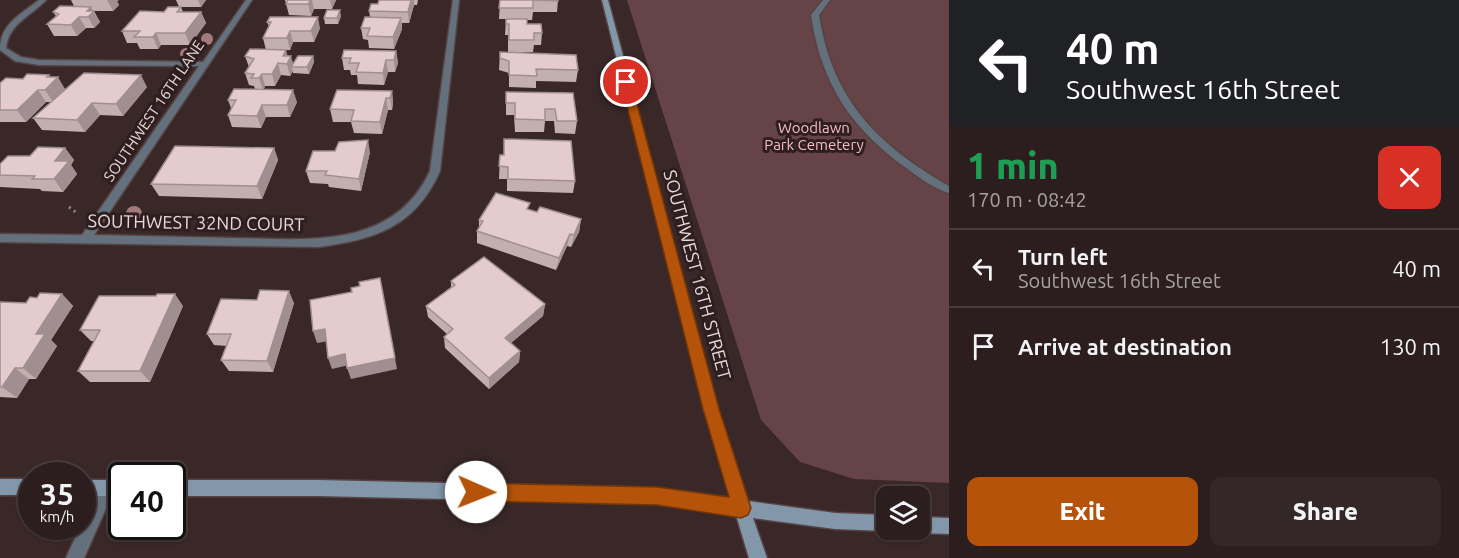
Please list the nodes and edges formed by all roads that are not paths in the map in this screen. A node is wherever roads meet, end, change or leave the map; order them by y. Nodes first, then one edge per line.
1 (44, 0) edge
2 (249, 0) edge
3 (456, 0) edge
4 (605, 0) edge
5 (827, 0) edge
6 (205, 64) junction
7 (949, 190) edge
8 (0, 238) edge
9 (85, 240) junction
10 (0, 487) edge
11 (18, 487) edge
12 (186, 488) edge
13 (108, 499) edge
14 (741, 508) junction
15 (876, 523) edge
16 (930, 525) edge
17 (949, 526) edge
18 (75, 558) edge
19 (758, 558) edge

1 - 6 street
2 - 6 street, SOUTHWEST 16TH LANE
3 - 9 street, SOUTHWEST 32ND COURT
4 - 14 street, SOUTHWEST 16TH STREET
5 - 7 street
6 - 9 street, SOUTHWEST 16TH LANE
8 - 9 street, SOUTHWEST 32ND COURT
10 - 11 street
12 - 14 street
13 - 18 street
14 - 15 street
14 - 19 street, SOUTHWEST 16TH STREET
16 - 17 street

